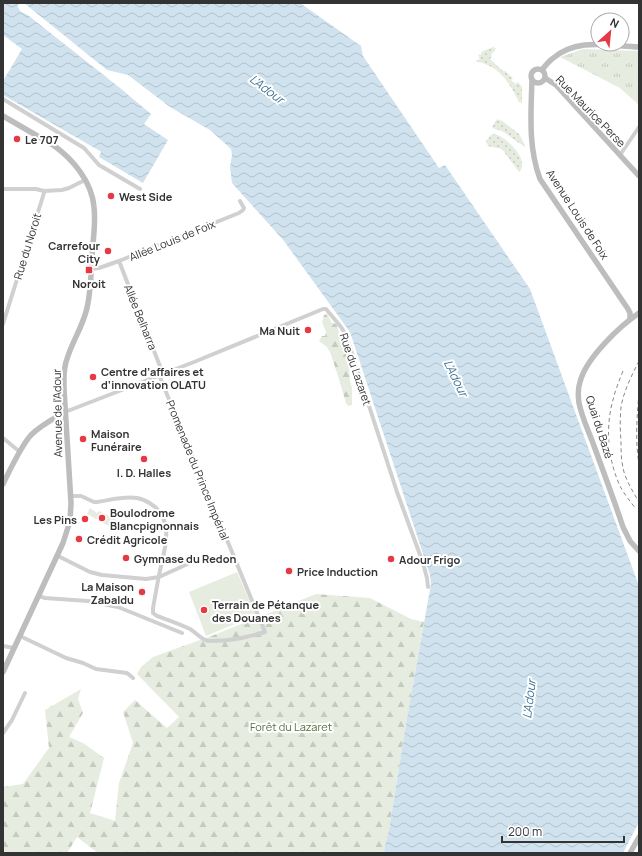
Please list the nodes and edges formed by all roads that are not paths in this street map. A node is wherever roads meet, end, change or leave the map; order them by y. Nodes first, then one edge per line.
1 (639, 47) edge
2 (542, 70) junction
3 (545, 78) junction
4 (534, 81) junction
5 (3, 100) edge
6 (3, 116) edge
7 (639, 127) edge
8 (620, 155) junction
9 (639, 176) edge
10 (85, 180) junction
11 (3, 189) edge
12 (140, 189) dead end
13 (44, 191) junction
14 (240, 201) dead end
15 (119, 261) junction
16 (91, 269) junction
17 (639, 313) edge
18 (630, 319) junction
19 (3, 324) edge
20 (161, 374) junction
21 (65, 412) junction
22 (3, 438) edge
23 (20, 452) junction
24 (3, 484) edge
25 (71, 496) junction
26 (639, 551) edge
27 (58, 556) junction
28 (192, 562) dead end
29 (159, 577) junction
30 (428, 587) dead end
31 (39, 596) junction
32 (182, 633) dead end
33 (20, 636) junction
34 (3, 646) edge
35 (14, 648) junction
36 (3, 672) edge
37 (133, 678) dead end
38 (25, 693) dead end
39 (3, 733) edge
40 (639, 836) edge
41 (630, 853) edge

1 - 2 main road
2 - 3 main road
2 - 4 main road
3 - 4 main road
3 - 8 main road, Rue Maurice Perse
4 - 18 main road, Avenue Louis de Foix
5 - 12 street
6 - 10 main road, Avenue de l'Adour
7 - 8 street
8 - 9 main road, Rue Maurice Perse
10 - 13 street
10 - 16 main road, Avenue de l'Adour
11 - 13 street
13 - 19 street, Rue du Noroit
14 - 15 street, Allée Louis de Foix
15 - 16 street, Allée Louis de Foix
15 - 20 street, Allée Belharra
16 - 21 main road, Avenue de l'Adour
17 - 18 main road, Quai du Bazé
18 - 26 main road, Quai du Bazé
20 - 21 street, Rue du Lazaret
20 - 29 street, Promenade du Prince Impérial
20 - 30 street, Rue du Lazaret
21 - 23 main road
21 - 25 main road, Avenue de l'Adour
22 - 23 street
23 - 24 main road
25 - 27 main road, Avenue de l'Adour
25 - 29 street
27 - 29 street
27 - 31 main road, Avenue de l'Adour
28 - 29 street
31 - 32 street
31 - 33 main road, Avenue de l'Adour
33 - 35 main road, Avenue de l'Adour
33 - 37 street
34 - 35 street
35 - 36 main road, Avenue de l'Adour
38 - 39 street
40 - 41 main road

